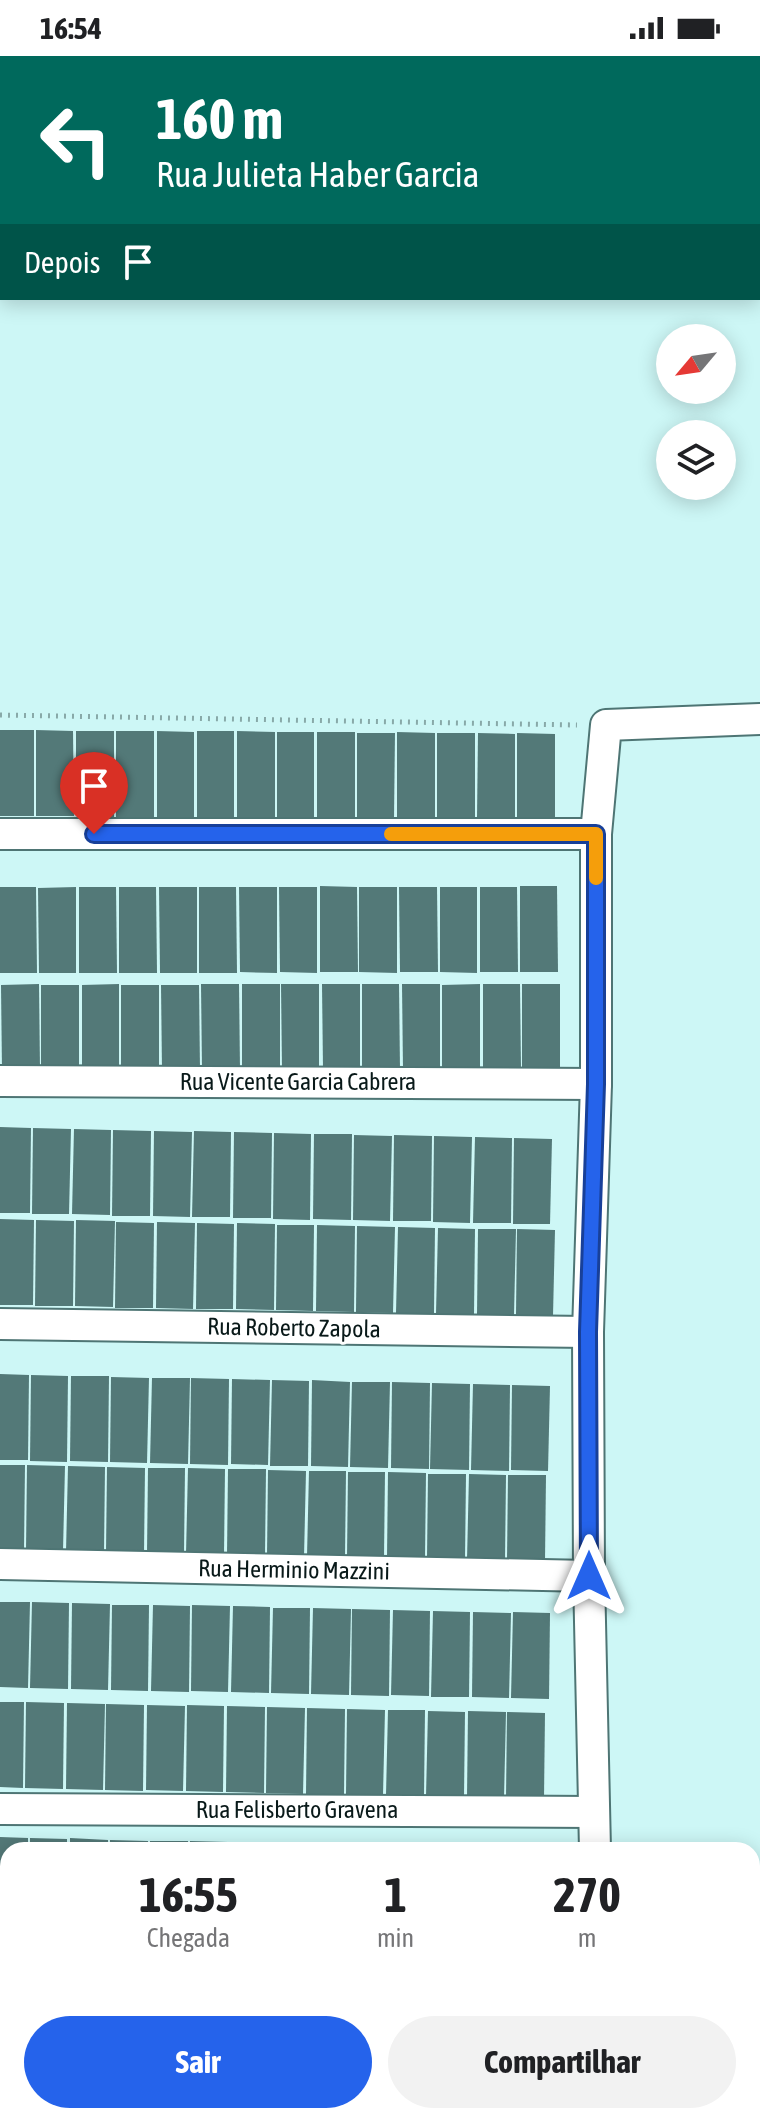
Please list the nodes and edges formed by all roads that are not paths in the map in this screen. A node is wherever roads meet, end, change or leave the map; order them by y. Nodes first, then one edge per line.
1 (760, 719) edge
2 (0, 834) edge
3 (596, 834) junction
4 (0, 1081) edge
5 (596, 1084) junction
6 (0, 1324) edge
7 (588, 1332) junction
8 (0, 1564) edge
9 (589, 1576) junction
10 (0, 1809) edge
11 (594, 1812) junction
12 (595, 1842) edge

1 - 3 street
2 - 3 street
3 - 5 street
4 - 5 street, Rua Vicente Garcia Cabrera
5 - 7 street
6 - 7 street, Rua Roberto Zapola
7 - 9 street
8 - 9 street, Rua Herminio Mazzini
9 - 11 street
10 - 11 street, Rua Felisberto Gravena
11 - 12 street

